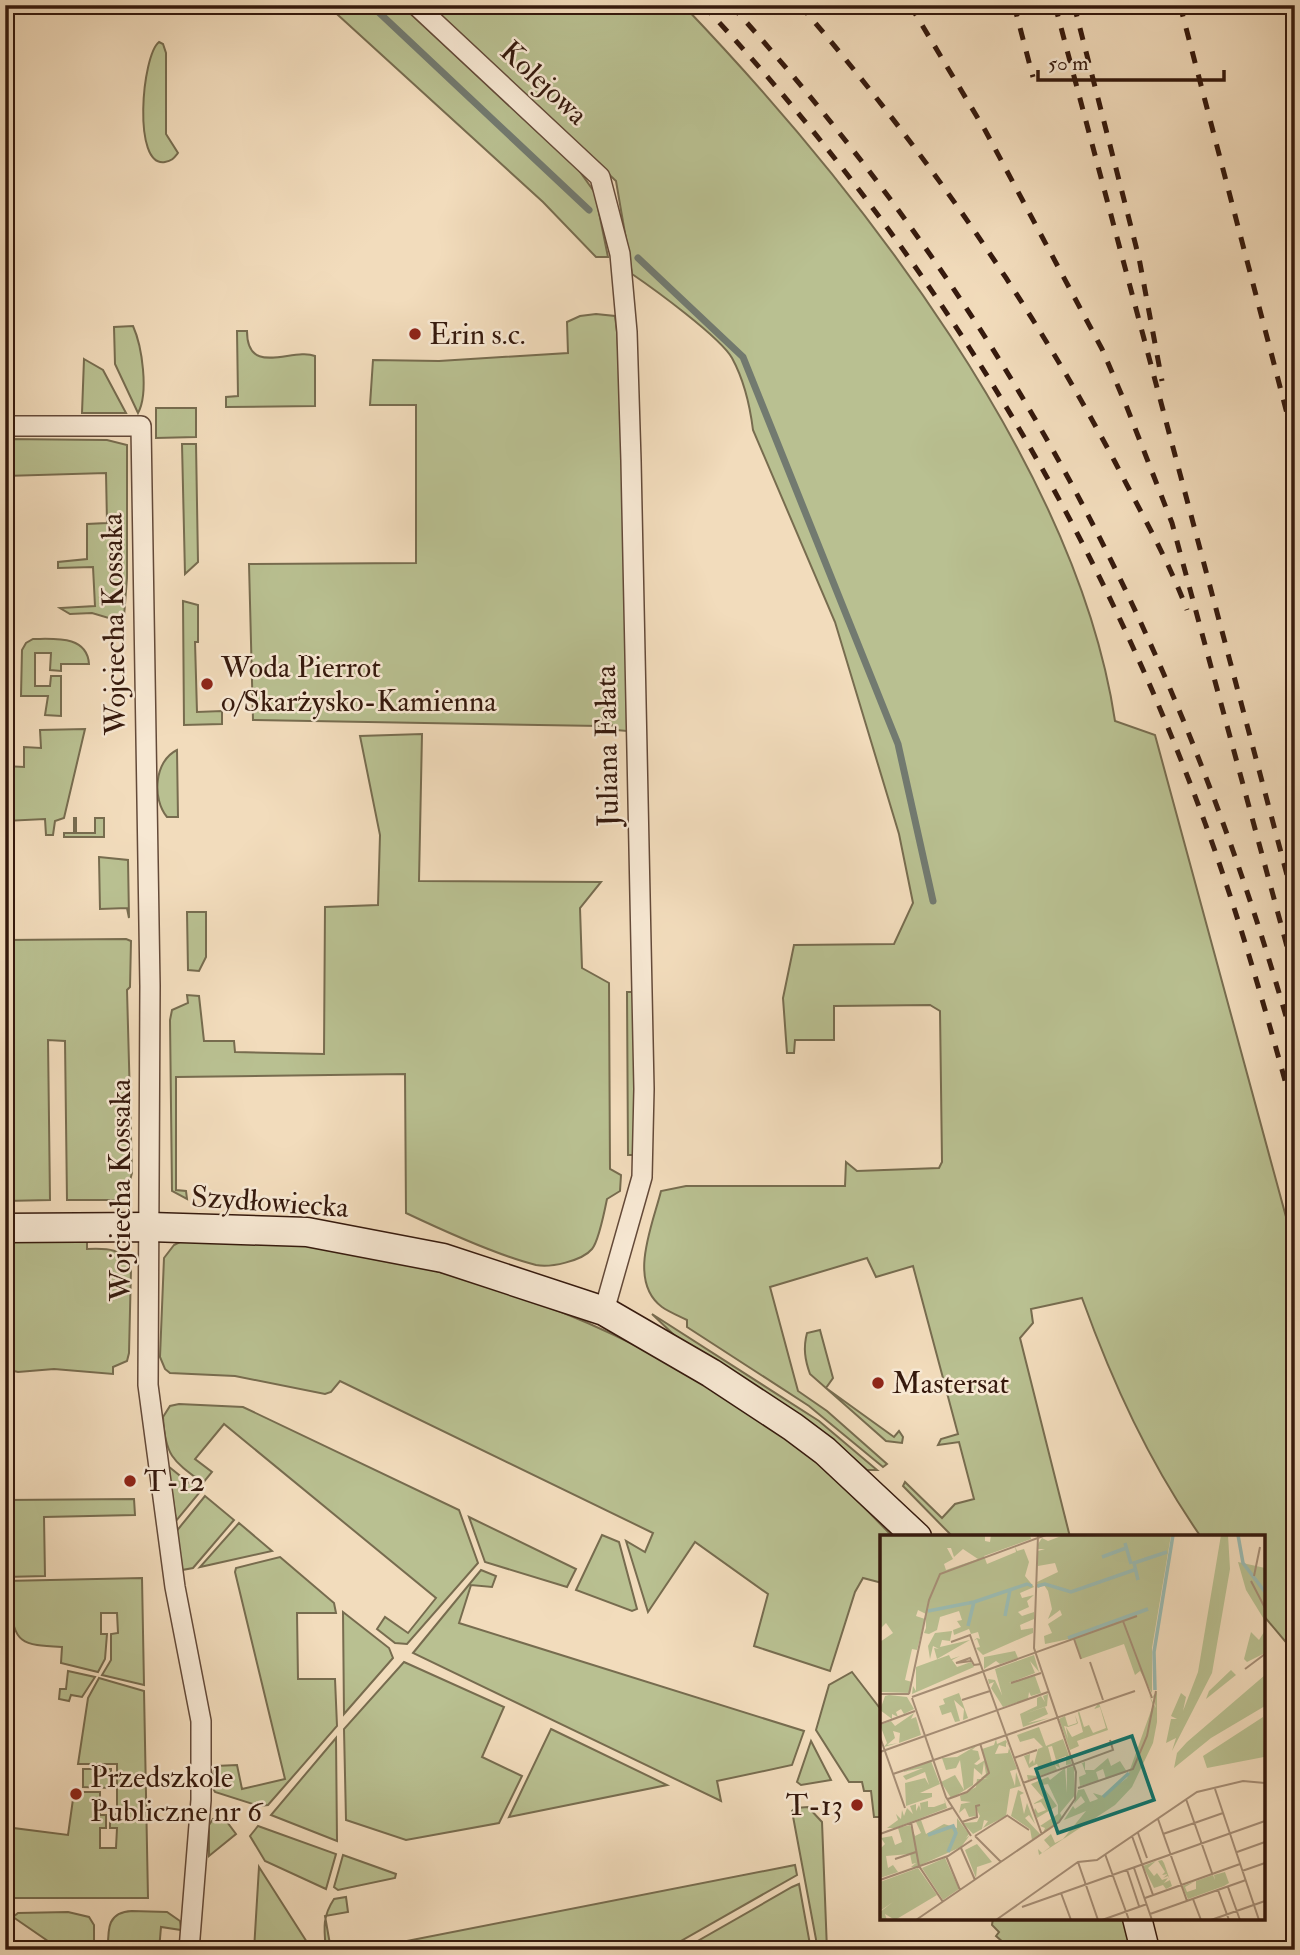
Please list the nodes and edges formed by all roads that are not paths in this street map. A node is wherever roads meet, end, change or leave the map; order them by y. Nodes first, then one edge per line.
1 (416, 5) edge
2 (600, 177) joint
3 (5, 426) edge
4 (150, 1227) junction
5 (5, 1228) edge
6 (604, 1311) junction
7 (915, 1535) edge
8 (1138, 1920) edge
9 (189, 1950) edge
10 (1145, 1950) edge

1 - 2 street, Kolejowa
2 - 6 street, Juliana Fałata
3 - 4 street, Wojciecha Kossaka
4 - 5 street, Szydłowiecka
4 - 6 street, Szydłowiecka
4 - 9 street, Wojciecha Kossaka
6 - 7 street, Szydłowiecka
8 - 10 street

